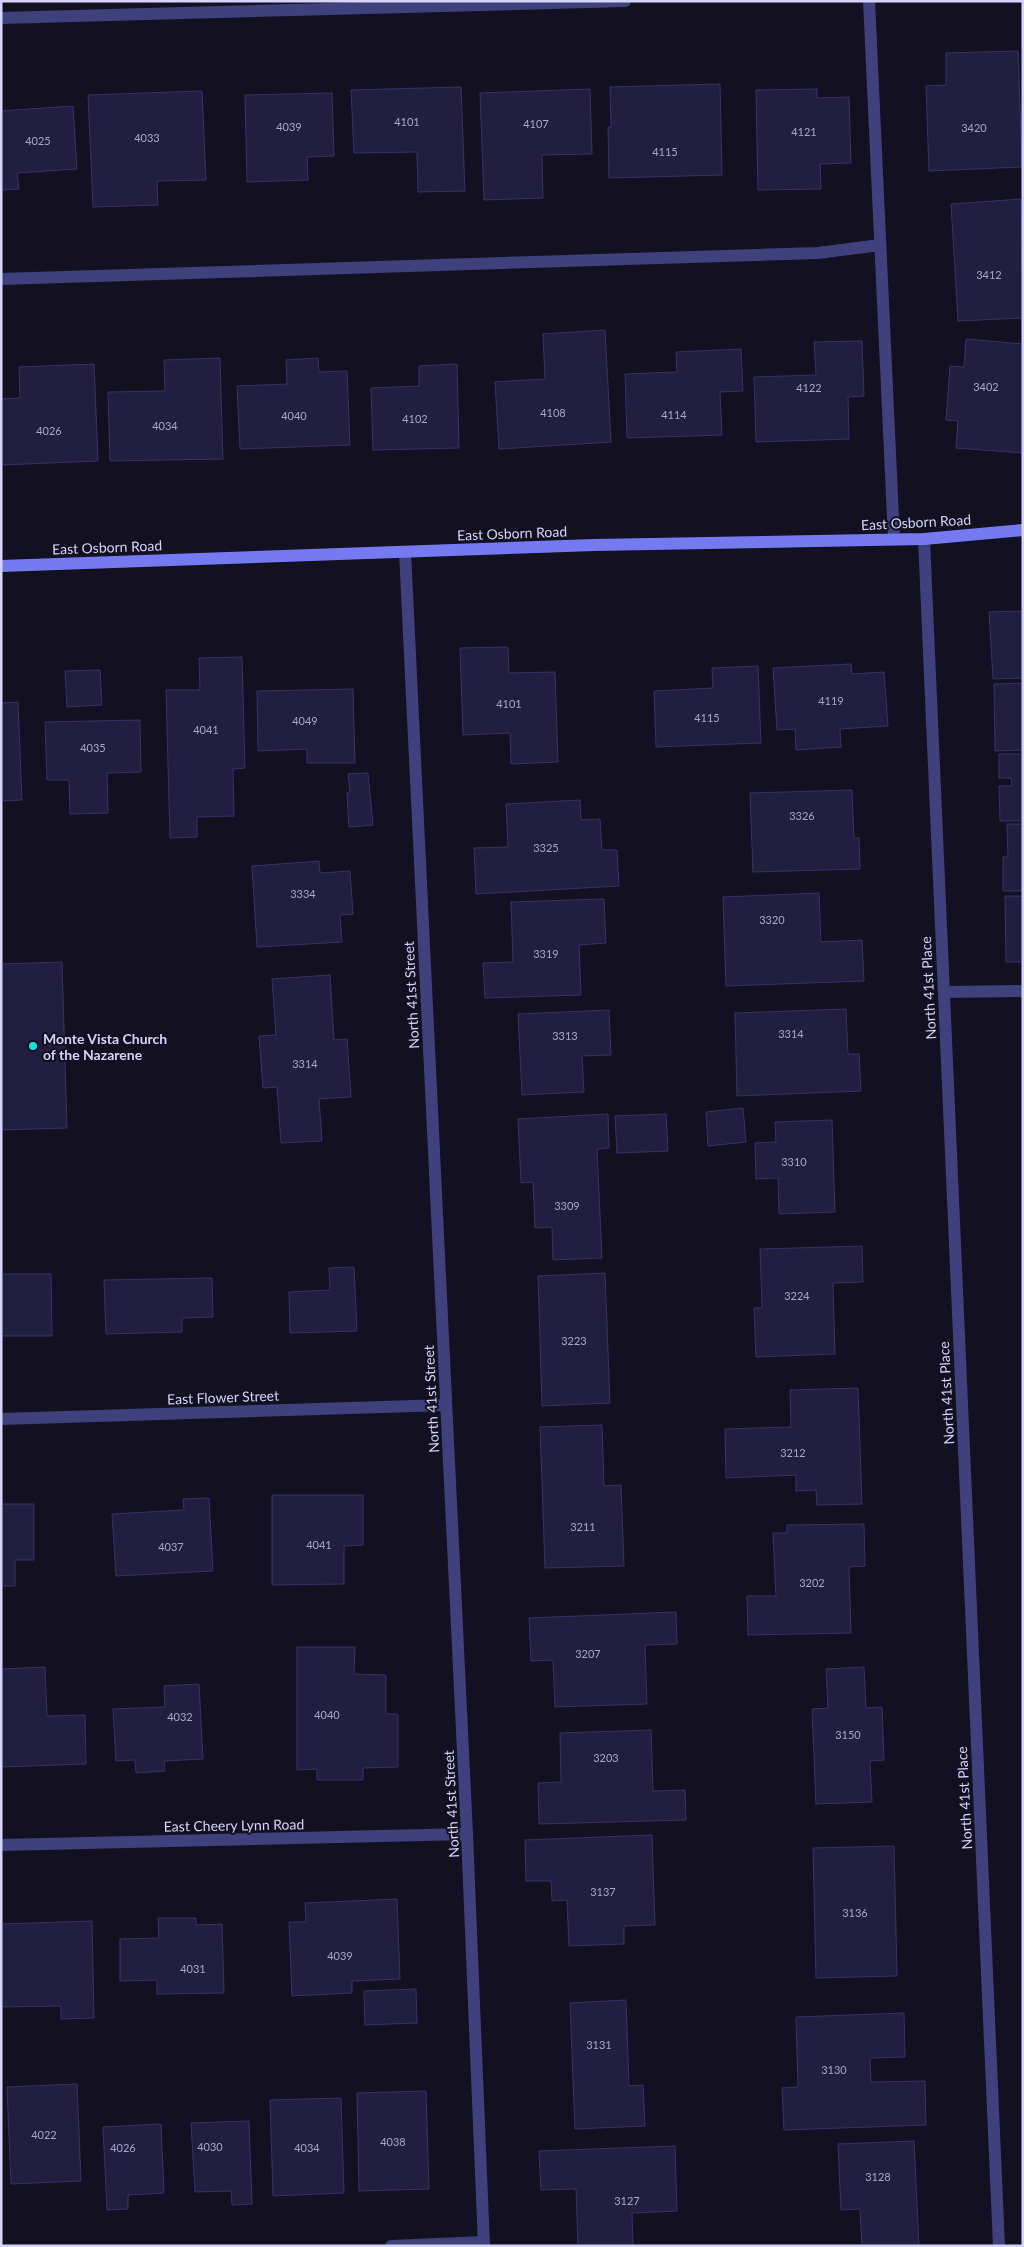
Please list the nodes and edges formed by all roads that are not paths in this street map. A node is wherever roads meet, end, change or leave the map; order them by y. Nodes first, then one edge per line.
1 (625, 1) edge
2 (869, 1) edge
3 (1, 18) edge
4 (880, 245) junction
5 (1, 279) edge
6 (1023, 530) edge
7 (894, 539) junction
8 (924, 539) junction
9 (405, 552) junction
10 (1, 566) edge
11 (1023, 991) edge
12 (944, 992) junction
13 (446, 1405) junction
14 (1, 1419) edge
15 (467, 1834) junction
16 (1, 1845) edge
17 (484, 2244) edge
18 (391, 2246) edge
19 (999, 2246) edge

1 - 3 street
2 - 4 street
4 - 5 street
4 - 7 street
6 - 8 street, East Osborn Road
7 - 8 street, East Osborn Road
7 - 9 street, East Osborn Road
8 - 12 street, North 41st Place
9 - 10 street, East Osborn Road
9 - 13 street, North 41st Street
11 - 12 street
12 - 19 street, North 41st Place
13 - 14 street, East Flower Street
13 - 15 street, North 41st Street
15 - 16 street, East Cheery Lynn Road
15 - 17 street, North 41st Street
17 - 18 street

